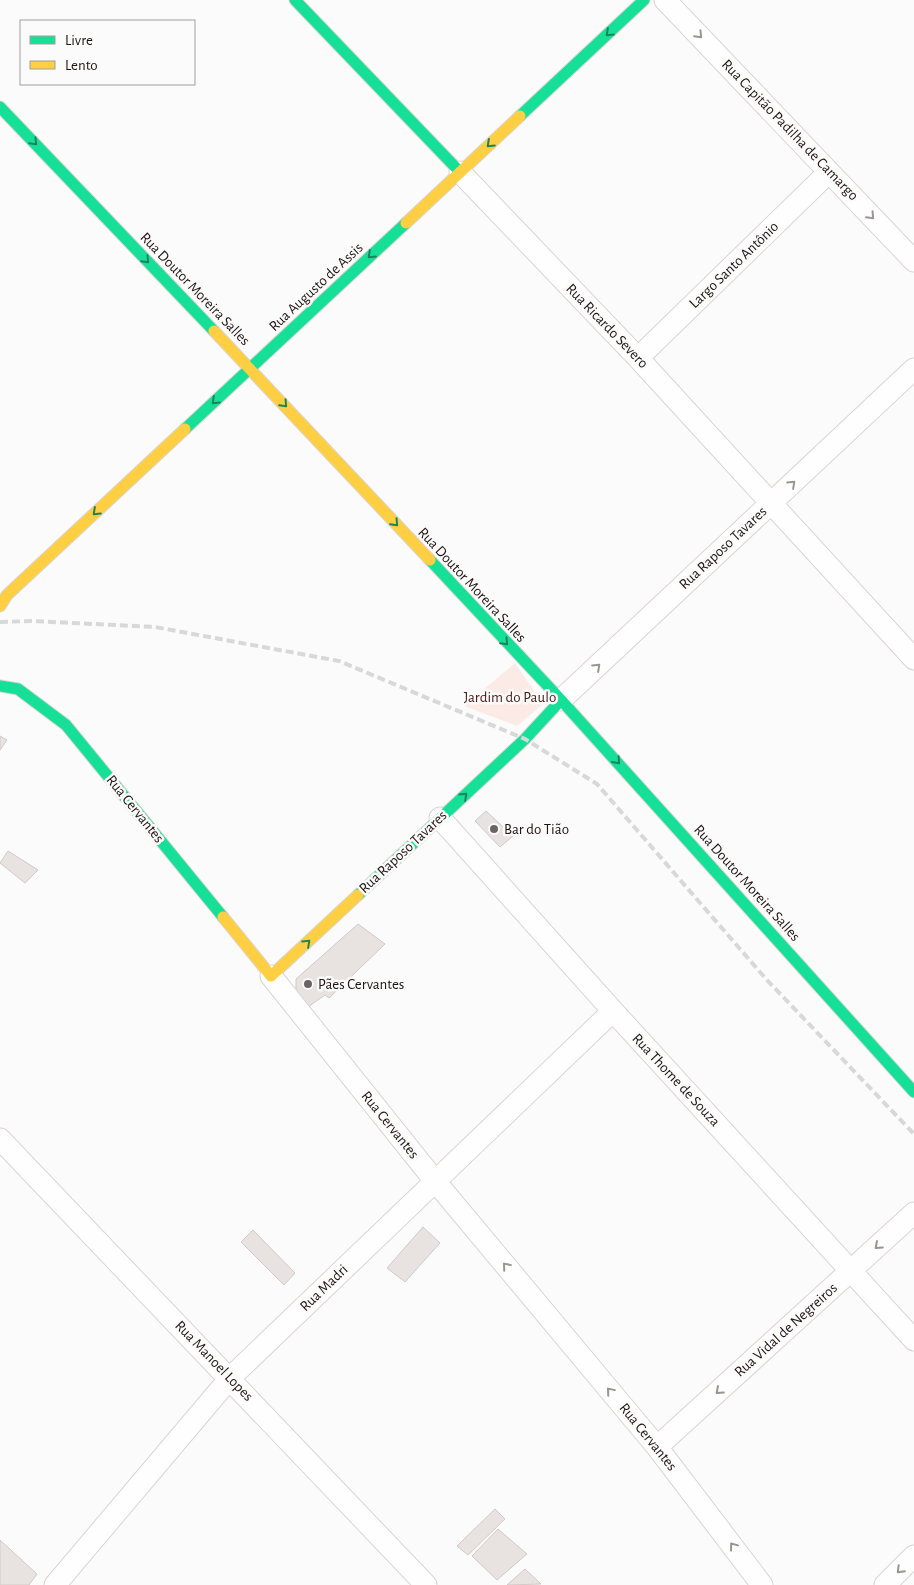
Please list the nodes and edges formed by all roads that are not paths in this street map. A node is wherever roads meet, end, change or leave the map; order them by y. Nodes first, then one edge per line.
1 (295, 0) edge
2 (644, 0) edge
3 (665, 0) edge
4 (0, 107) edge
5 (460, 172) junction
6 (830, 172) junction
7 (914, 261) edge
8 (638, 358) junction
9 (251, 368) junction
10 (914, 369) edge
11 (771, 503) junction
12 (2, 599) edge
13 (914, 659) edge
14 (0, 686) edge
15 (562, 700) junction
16 (535, 728) junction
17 (592, 734) junction
18 (440, 818) junction
19 (271, 976) junction
20 (613, 1011) junction
21 (914, 1092) edge
22 (2, 1146) edge
23 (435, 1181) junction
24 (914, 1213) edge
25 (851, 1270) junction
26 (914, 1340) edge
27 (230, 1378) junction
28 (657, 1447) junction
29 (914, 1556) edge
30 (55, 1585) edge
31 (426, 1585) edge
32 (762, 1585) edge
33 (885, 1585) edge

1 - 5 street, Rua Ricardo Severo
2 -> 5 street, Rua Augusto de Assis
3 -> 6 street, Rua Capitão Padilha de Camargo
4 -> 9 street, Rua Doutor Moreira Salles
5 - 8 street, Rua Ricardo Severo
5 -> 9 street, Rua Augusto de Assis
6 -> 7 street, Rua Capitão Padilha de Camargo
6 - 8 street, Largo Santo Antônio
8 - 11 street, Rua Ricardo Severo
9 -> 12 street, Rua Augusto de Assis
9 -> 15 street, Rua Doutor Moreira Salles
11 -> 10 street, Rua Raposo Tavares
11 - 13 street, Rua Ricardo Severo
15 -> 11 street, Rua Raposo Tavares
14 - 19 street, Rua Cervantes
15 - 16 street, Rua Raposo Tavares
15 - 17 street, Rua Doutor Moreira Salles
16 - 17 street
18 -> 16 street, Rua Raposo Tavares
17 -> 21 street, Rua Doutor Moreira Salles
19 -> 18 street, Rua Raposo Tavares
18 - 20 street, Rua Thome de Souza
19 - 23 street, Rua Cervantes
20 - 23 street, Rua Madri
20 - 25 street, Rua Thome de Souza
22 - 27 street, Rua Manoel Lopes
23 - 27 street, Rua Madri
28 -> 23 street, Rua Cervantes
24 -> 25 street, Rua Vidal de Negreiros
25 - 26 street, Rua Thome de Souza
25 -> 28 street, Rua Vidal de Negreiros
27 - 30 street, Rua Madri
27 - 31 street, Rua Manoel Lopes
32 -> 28 street, Rua Cervantes
29 -> 33 street

